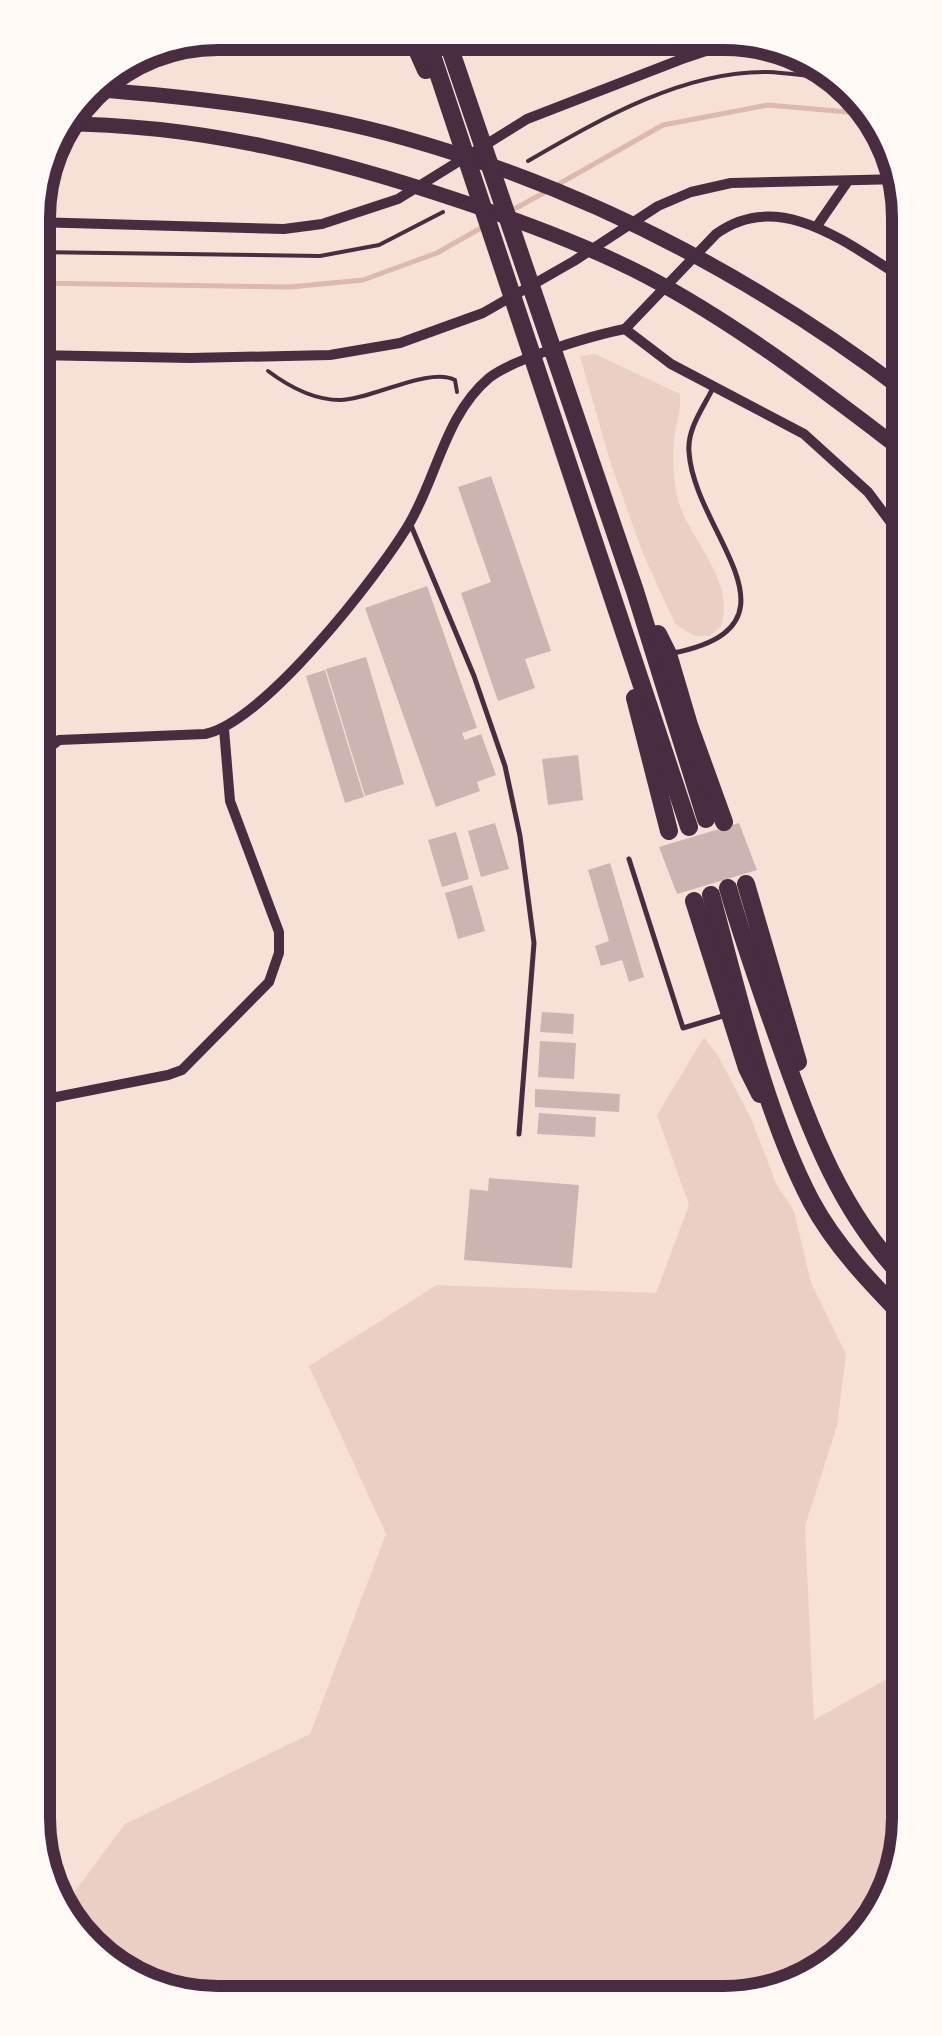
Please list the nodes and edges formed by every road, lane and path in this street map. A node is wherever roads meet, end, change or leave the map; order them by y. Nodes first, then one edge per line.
1 (417, 50) edge
2 (429, 50) edge
3 (452, 50) edge
4 (710, 50) edge
5 (109, 91) edge
6 (80, 124) edge
7 (468, 168) junction
8 (887, 180) edge
9 (848, 181) junction
10 (50, 222) edge
11 (817, 226) junction
12 (892, 270) edge
13 (625, 329) junction
14 (50, 355) edge
15 (257, 356) junction
16 (892, 384) edge
17 (714, 385) junction
18 (458, 417) junction
19 (892, 443) edge
20 (410, 523) junction
21 (892, 524) edge
22 (598, 552) junction
23 (662, 655) junction
24 (224, 729) junction
25 (50, 747) edge
26 (669, 831) dead end
27 (629, 859) dead end
28 (736, 1012) junction
29 (50, 1098) edge
30 (519, 1134) dead end
31 (892, 1261) edge
32 (892, 1303) edge

1 - 7 highway
2 - 7 highway
3 - 23 highway
4 - 10 street
5 - 16 highway
6 - 19 highway
7 - 22 highway
8 - 9 street
9 - 11 street
9 - 15 street
11 - 12 street
11 - 13 street
13 - 17 street
13 - 18 street
14 - 15 street
15 - 18 path
17 - 21 street
17 - 23 lane
18 - 20 street
20 - 24 street
20 - 30 lane
22 - 23 highway
22 - 26 highway
24 - 25 street
24 - 29 street
27 - 28 lane
28 - 31 highway
28 - 32 highway

